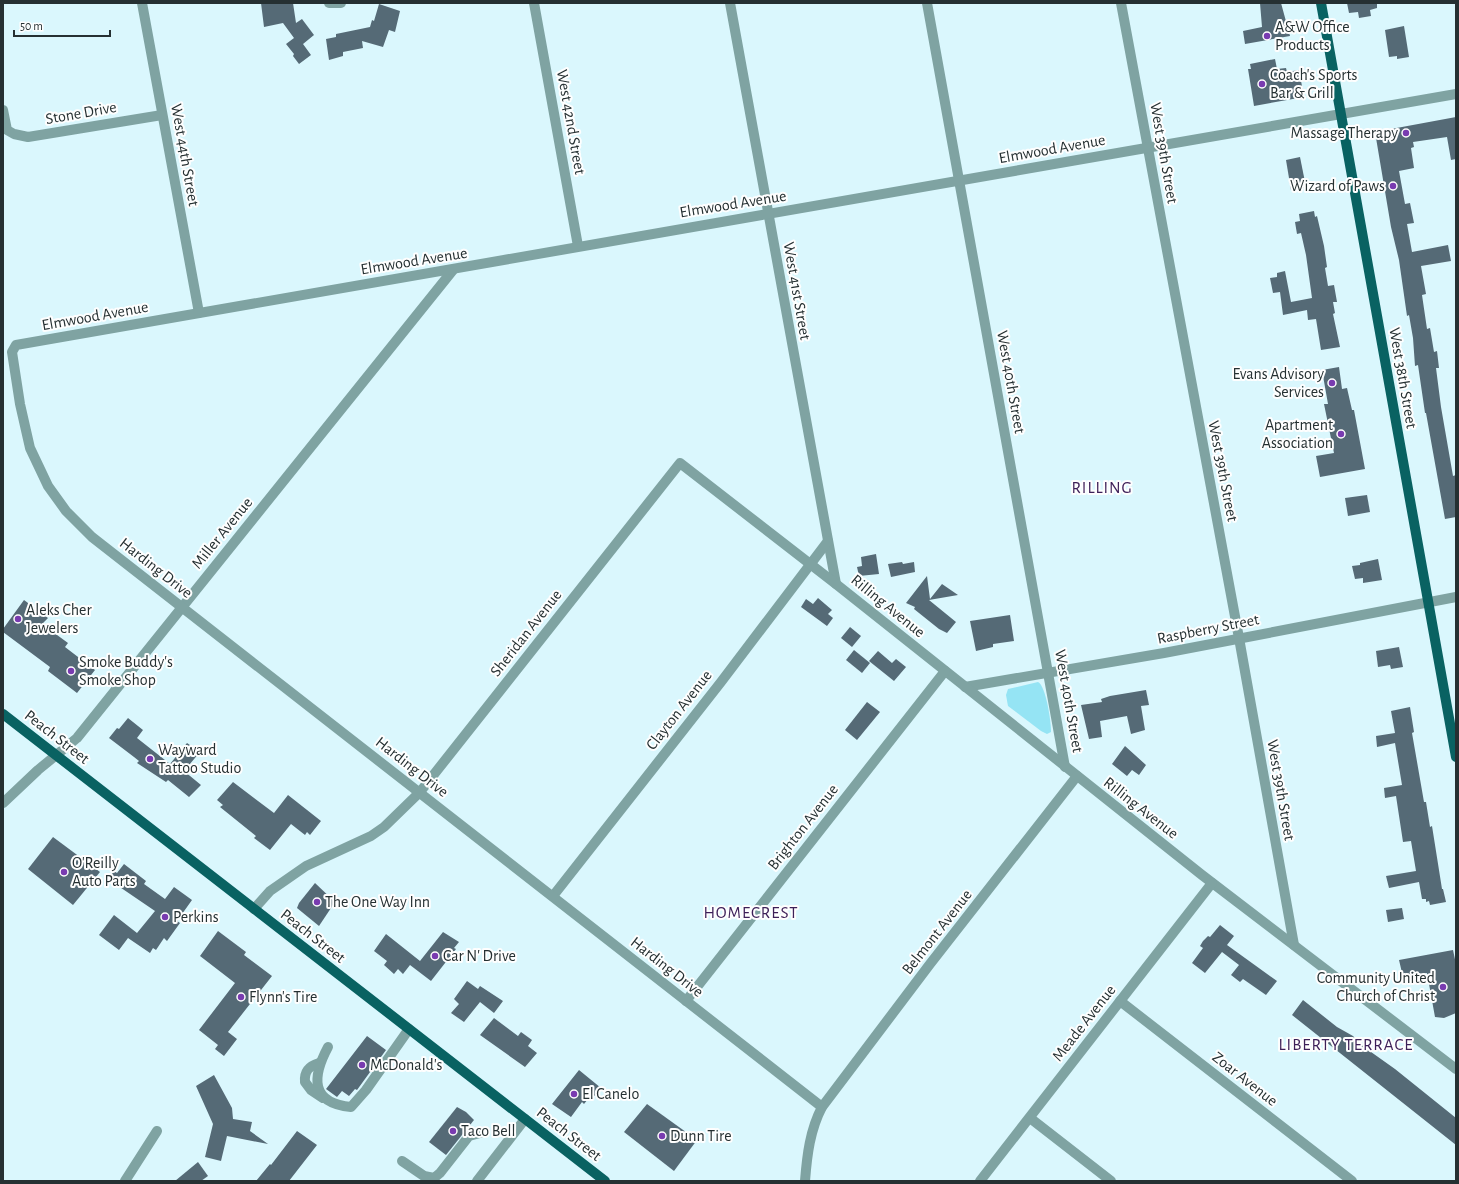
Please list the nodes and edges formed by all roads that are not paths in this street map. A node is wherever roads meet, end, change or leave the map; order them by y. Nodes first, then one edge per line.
1 (142, 3) edge
2 (329, 3) edge
3 (341, 3) edge
4 (534, 3) edge
5 (730, 3) edge
6 (926, 3) edge
7 (1121, 3) edge
8 (1321, 3) edge
9 (1456, 94) edge
10 (3, 110) edge
11 (1341, 114) junction
12 (162, 115) junction
13 (1147, 148) junction
14 (959, 180) junction
15 (768, 214) junction
16 (578, 246) junction
17 (453, 270) junction
18 (199, 313) junction
19 (16, 345) joint
20 (828, 541) junction
21 (811, 564) junction
22 (836, 584) junction
23 (1456, 597) edge
24 (1428, 602) junction
25 (182, 607) junction
26 (1239, 638) junction
27 (945, 671) junction
28 (1048, 673) junction
29 (965, 687) junction
30 (3, 714) edge
31 (55, 755) junction
32 (1456, 757) edge
33 (1065, 767) junction
34 (1077, 776) junction
35 (420, 792) junction
36 (3, 803) edge
37 (1212, 883) junction
38 (553, 896) junction
39 (254, 909) junction
40 (1294, 945) junction
41 (686, 1001) junction
42 (1120, 1002) junction
43 (409, 1029) junction
44 (328, 1047) dead end
45 (1456, 1069) edge
46 (822, 1107) junction
47 (1030, 1118) junction
48 (525, 1119) junction
49 (157, 1131) dead end
50 (480, 1133) dead end
51 (402, 1160) dead end
52 (125, 1181) edge
53 (477, 1181) edge
54 (605, 1181) edge
55 (806, 1181) edge
56 (980, 1181) edge
57 (1110, 1181) edge
58 (1352, 1181) edge

1 - 12 street, West 44th Street
2 - 3 street
4 - 16 street, West 42nd Street
5 - 15 street, West 41st Street
6 - 14 street, West 40th Street
7 - 13 street, West 39th Street
8 - 11 main road, West 38th Street
9 - 11 street, Elmwood Avenue
10 - 12 street, Stone Drive
11 - 13 street, Elmwood Avenue
11 - 24 main road, West 38th Street
12 - 18 street, West 44th Street
13 - 14 street, Elmwood Avenue
13 - 26 street, West 39th Street
14 - 15 street, Elmwood Avenue
14 - 28 street, West 40th Street
15 - 16 street, Elmwood Avenue
15 - 20 street, West 41st Street
16 - 17 street, Elmwood Avenue
17 - 18 street, Elmwood Avenue
17 - 25 street, Miller Avenue
18 - 19 street, Elmwood Avenue
19 - 25 street, Harding Drive
20 - 21 street, Clayton Avenue
20 - 22 street, West 41st Street
21 - 22 street, Rilling Avenue
21 - 35 street, Sheridan Avenue
21 - 38 street, Clayton Avenue
22 - 27 street, Rilling Avenue
23 - 24 street, Raspberry Street
24 - 26 street, Raspberry Street
24 - 32 main road, West 38th Street
25 - 31 street, Miller Avenue
25 - 35 street, Harding Drive
26 - 28 street, Raspberry Street
26 - 40 street, West 39th Street
27 - 29 street, Rilling Avenue
27 - 41 street, Brighton Avenue
28 - 29 street, Raspberry Street
28 - 33 street, West 40th Street
29 - 33 street, Rilling Avenue
30 - 31 main road, Peach Street
31 - 36 street, Miller Avenue
31 - 39 main road, Peach Street
33 - 34 street, Rilling Avenue
34 - 37 street, Rilling Avenue
34 - 46 street, Belmont Avenue
35 - 38 street, Harding Drive
35 - 39 street, Sheridan Avenue
37 - 40 street, Rilling Avenue
37 - 42 street, Meade Avenue
38 - 41 street, Harding Drive
39 - 43 main road, Peach Street
40 - 45 street, Rilling Avenue
41 - 46 street, Harding Drive
42 - 47 street, Meade Avenue
42 - 58 street, Zoar Avenue
43 - 44 street
43 - 48 main road, Peach Street
46 - 55 street
47 - 56 street, Meade Avenue
47 - 57 street
48 - 53 street
48 - 54 main road, Peach Street
49 - 52 street
50 - 51 street

